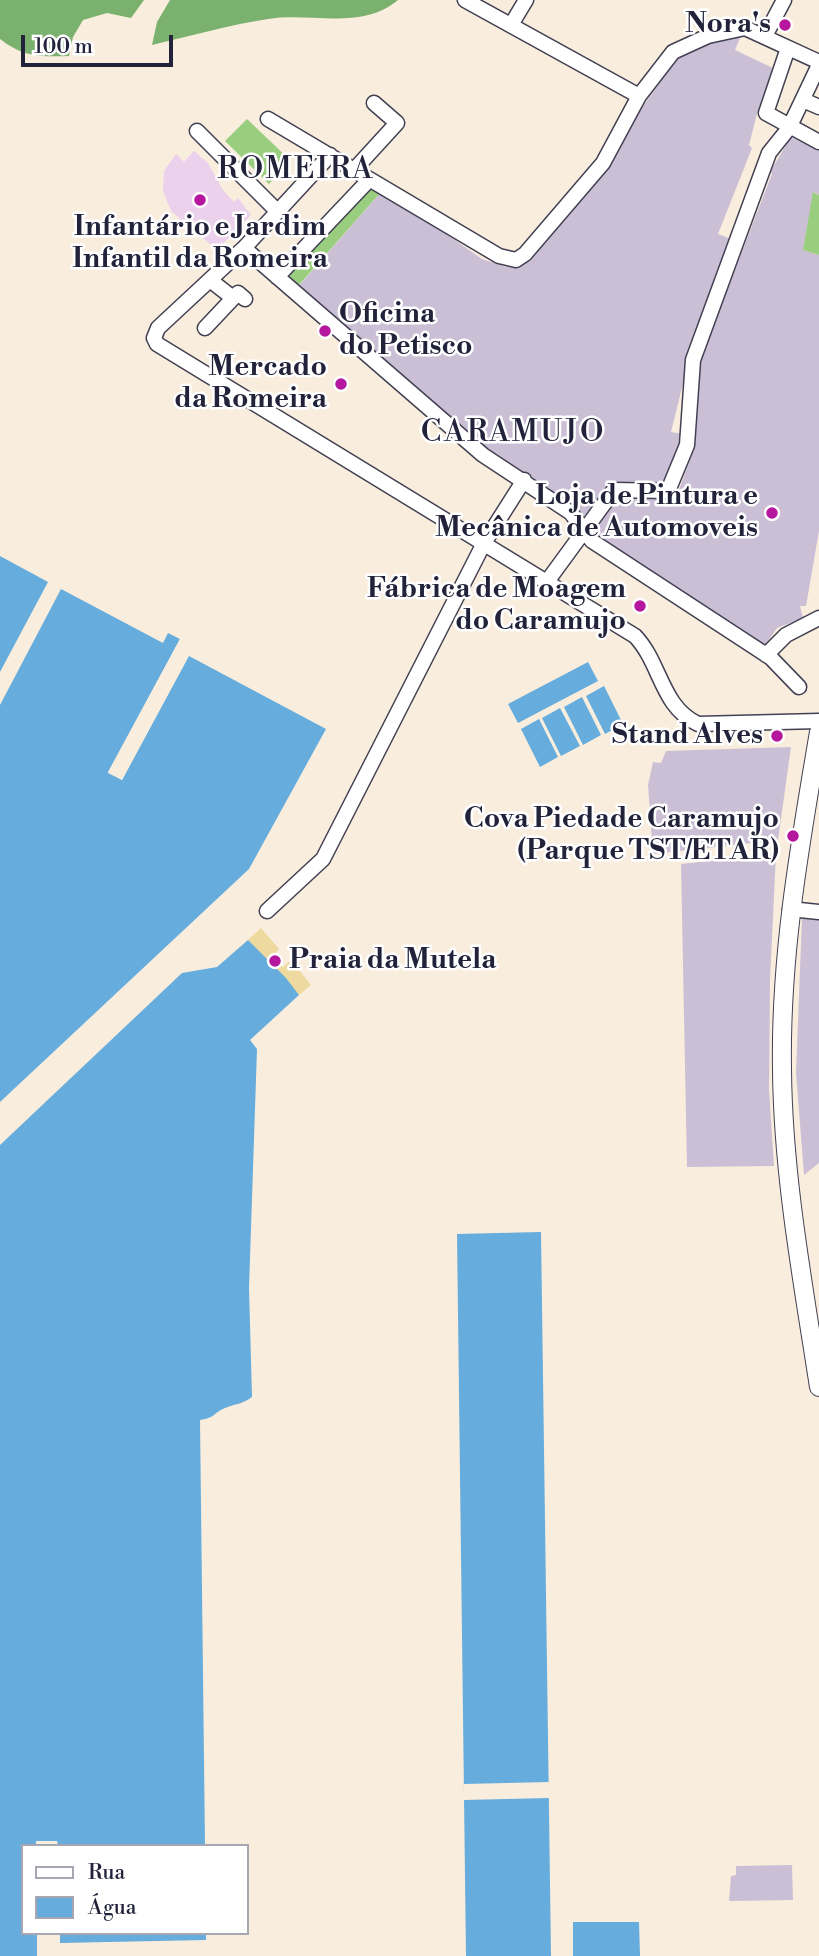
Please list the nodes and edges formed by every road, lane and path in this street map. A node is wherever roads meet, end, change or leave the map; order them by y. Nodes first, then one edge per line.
1 (465, 0) edge
2 (526, 0) edge
3 (781, 1) edge
4 (511, 25) junction
5 (765, 36) junction
6 (788, 48) junction
7 (819, 64) edge
8 (639, 96) junction
9 (803, 100) junction
10 (374, 103) dead end
11 (819, 107) edge
12 (268, 119) dead end
13 (789, 128) junction
14 (197, 131) dead end
15 (819, 142) edge
16 (330, 155) junction
17 (354, 170) junction
18 (369, 180) junction
19 (278, 212) junction
20 (244, 248) junction
21 (277, 277) junction
22 (210, 280) junction
23 (205, 328) dead end
24 (524, 480) junction
25 (584, 531) junction
26 (484, 543) junction
27 (546, 583) junction
28 (819, 618) edge
29 (766, 655) junction
30 (799, 687) dead end
31 (819, 721) edge
32 (819, 732) edge
33 (790, 909) junction
34 (267, 911) dead end
35 (819, 912) edge
36 (819, 1387) edge

1 - 4 street
2 - 4 street
3 - 5 street
4 - 8 street
5 - 6 street
5 - 8 street
6 - 7 street
6 - 13 street
7 - 9 street
8 - 18 street
9 - 11 street
9 - 13 street
10 - 17 street
12 - 16 street
13 - 15 street
13 - 25 street
14 - 19 street
16 - 17 street
16 - 19 street
17 - 18 street
18 - 21 street
19 - 20 street
20 - 21 street
20 - 22 street
21 - 24 street
22 - 23 street
22 - 26 street
24 - 25 street
24 - 26 street
25 - 27 street
25 - 29 street
26 - 27 street
26 - 34 street
27 - 31 street
28 - 29 street
29 - 30 street
32 - 33 main road
33 - 35 street
33 - 36 main road

